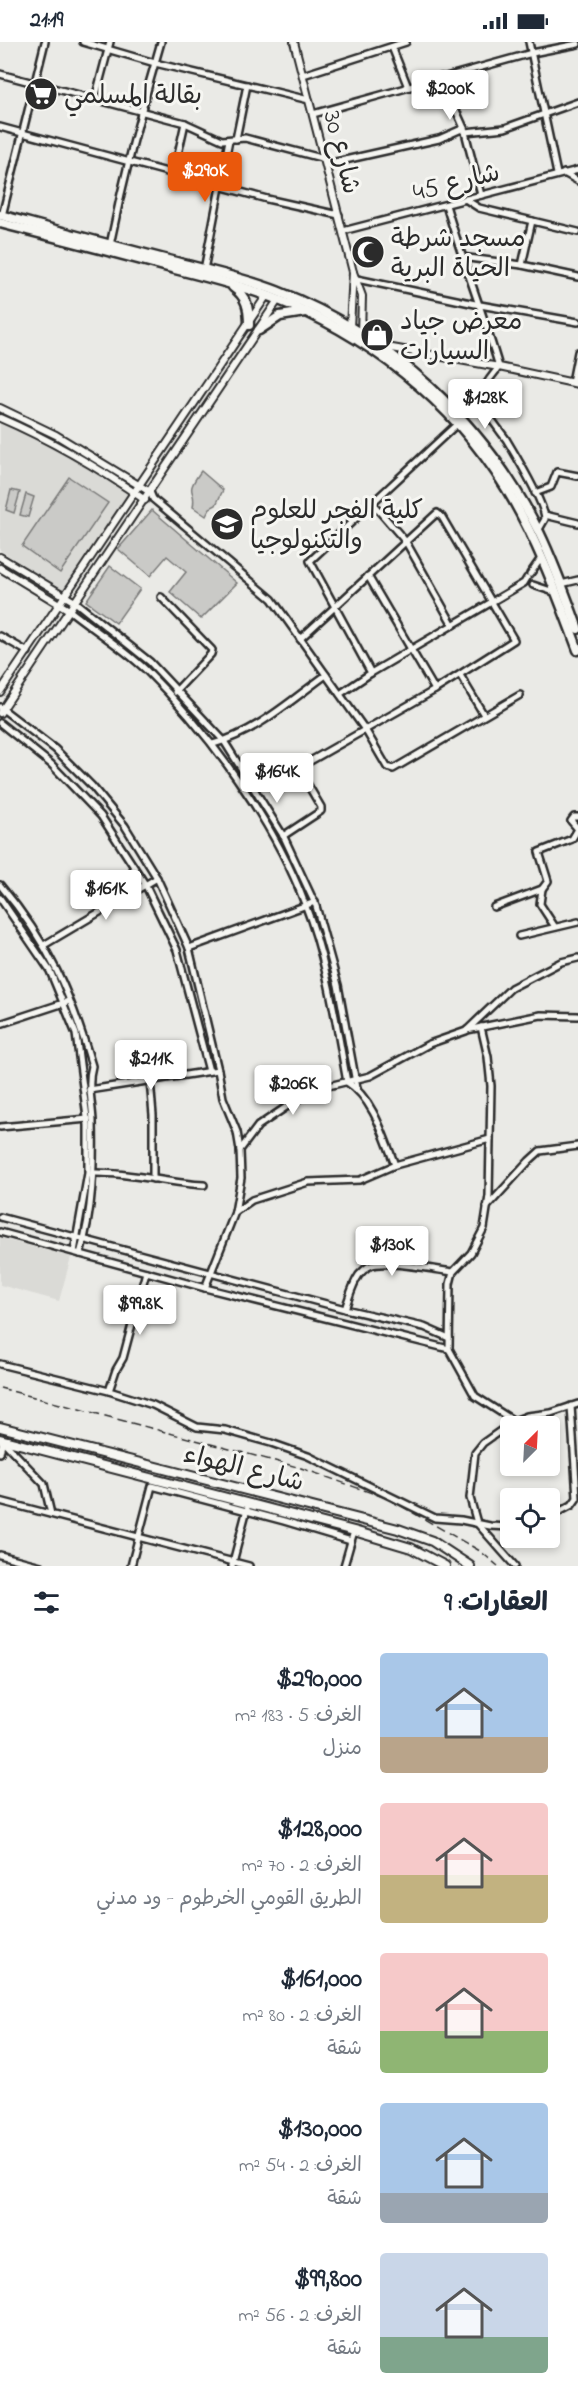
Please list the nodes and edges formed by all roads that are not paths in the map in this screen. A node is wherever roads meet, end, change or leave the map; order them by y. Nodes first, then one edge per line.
1 (45, 42) edge
2 (83, 42) edge
3 (110, 42) edge
4 (161, 42) edge
5 (294, 42) edge
6 (406, 42) edge
7 (529, 42) edge
8 (578, 44) edge
9 (392, 47) junction
10 (109, 49) junction
11 (531, 53) junction
12 (154, 63) junction
13 (0, 74) edge
14 (303, 75) junction
15 (441, 76) junction
16 (34, 84) junction
17 (247, 85) junction
18 (408, 87) junction
19 (95, 99) junction
20 (309, 100) junction
21 (578, 102) edge
22 (142, 111) junction
23 (544, 112) junction
24 (313, 114) junction
25 (185, 123) junction
26 (0, 127) edge
27 (465, 130) junction
28 (21, 132) junction
29 (236, 139) junction
30 (229, 140) junction
31 (129, 162) junction
32 (326, 162) junction
33 (578, 170) edge
34 (174, 172) junction
35 (560, 174) junction
36 (578, 181) edge
37 (220, 185) junction
38 (481, 195) junction
39 (465, 199) junction
40 (446, 205) junction
41 (339, 215) junction
42 (1, 218) edge
43 (532, 221) junction
44 (343, 231) junction
45 (578, 232) edge
46 (110, 245) junction
47 (461, 257) junction
48 (522, 265) junction
49 (204, 270) junction
50 (353, 272) junction
51 (578, 277) edge
52 (357, 279) junction
53 (227, 283) junction
54 (267, 295) junction
55 (278, 300) junction
56 (480, 305) junction
57 (306, 312) junction
58 (578, 322) edge
59 (249, 325) junction
60 (350, 327) junction
61 (259, 330) junction
62 (361, 334) junction
63 (380, 346) junction
64 (578, 352) edge
65 (499, 367) junction
66 (575, 383) edge
67 (0, 408) edge
68 (0, 418) edge
69 (457, 424) junction
70 (117, 471) junction
71 (578, 476) edge
72 (112, 477) junction
73 (141, 486) junction
74 (150, 492) junction
75 (534, 493) junction
76 (135, 494) junction
77 (153, 499) junction
78 (145, 500) junction
79 (373, 504) junction
80 (545, 515) junction
81 (578, 523) edge
82 (111, 529) junction
83 (538, 531) junction
84 (121, 535) junction
85 (406, 542) junction
86 (0, 557) edge
87 (542, 557) junction
88 (0, 568) edge
89 (368, 576) junction
90 (578, 580) edge
91 (529, 581) junction
92 (561, 584) junction
93 (557, 593) junction
94 (66, 596) junction
95 (161, 597) dead end
96 (493, 601) junction
97 (75, 602) junction
98 (60, 604) junction
99 (336, 606) junction
100 (69, 610) junction
101 (453, 625) junction
102 (578, 628) edge
103 (0, 636) edge
104 (300, 639) junction
105 (410, 650) junction
106 (578, 650) edge
107 (28, 652) junction
108 (371, 673) junction
109 (326, 675) junction
110 (460, 675) junction
111 (435, 690) junction
112 (177, 691) junction
113 (0, 692) edge
114 (340, 694) junction
115 (520, 695) dead end
116 (171, 697) junction
117 (1, 710) edge
118 (484, 715) junction
119 (0, 723) edge
120 (366, 731) junction
121 (224, 741) junction
122 (213, 744) junction
123 (578, 817) edge
124 (283, 836) junction
125 (157, 878) junction
126 (145, 884) junction
127 (0, 885) edge
128 (542, 890) junction
129 (0, 898) edge
130 (315, 902) junction
131 (306, 905) junction
132 (494, 906) dead end
133 (578, 922) edge
134 (555, 927) junction
135 (519, 936) dead end
136 (44, 945) junction
137 (189, 948) junction
138 (578, 958) edge
139 (328, 985) junction
140 (338, 985) junction
141 (71, 1000) junction
142 (63, 1003) junction
143 (578, 1016) edge
144 (0, 1024) edge
145 (482, 1027) junction
146 (466, 1031) junction
147 (218, 1070) junction
148 (209, 1071) junction
149 (356, 1079) junction
150 (150, 1080) junction
151 (347, 1082) junction
152 (357, 1088) junction
153 (87, 1090) junction
154 (90, 1119) junction
155 (0, 1128) edge
156 (490, 1139) junction
157 (578, 1146) edge
158 (240, 1150) junction
159 (395, 1165) junction
160 (91, 1173) junction
161 (153, 1179) junction
162 (204, 1185) dead end
163 (487, 1207) junction
164 (235, 1212) junction
165 (0, 1217) edge
166 (0, 1232) edge
167 (82, 1239) junction
168 (77, 1253) junction
169 (146, 1272) junction
170 (453, 1272) junction
171 (212, 1274) junction
172 (205, 1288) junction
173 (326, 1304) junction
174 (345, 1309) junction
175 (321, 1318) junction
176 (449, 1338) junction
177 (449, 1349) junction
178 (0, 1364) edge
179 (109, 1391) junction
180 (578, 1404) edge
181 (571, 1406) junction
182 (506, 1416) edge
183 (527, 1416) edge
184 (0, 1427) edge
185 (500, 1431) edge
186 (2, 1440) edge
187 (0, 1453) edge
188 (578, 1498) edge
189 (0, 1501) edge
190 (247, 1507) junction
191 (560, 1511) edge
192 (51, 1514) junction
193 (477, 1523) junction
194 (500, 1526) edge
195 (354, 1531) junction
196 (137, 1537) junction
197 (351, 1541) junction
198 (0, 1555) edge
199 (233, 1564) edge
200 (41, 1566) edge
201 (131, 1566) edge
202 (249, 1566) edge
203 (344, 1566) edge
204 (446, 1566) edge
205 (470, 1566) edge
206 (515, 1566) edge

1 - 16 street
2 - 10 street
3 - 10 street
4 - 12 street
5 - 14 street, شارع 30
6 - 9 street
7 - 11 street
8 - 11 street
9 - 14 street
9 - 18 street
10 - 12 street
10 - 19 street
11 - 15 street
11 - 23 street
12 - 17 street
12 - 22 street
13 - 16 street
14 - 20 street, شارع 30
15 - 18 street
15 - 27 street
16 - 19 street
16 - 28 street
17 - 20 street
17 - 29 street
18 - 24 street
19 - 22 street
20 - 24 street, شارع 30
21 - 23 street
22 - 25 street
22 - 31 street
23 - 27 street
23 - 35 street
24 - 32 street, شارع 30
25 - 30 street
25 - 34 street
26 - 28 street
27 - 32 street
27 - 38 street
28 - 31 street
28 - 42 street
29 - 30 street
29 - 32 street
30 - 37 street
31 - 34 street
31 - 46 street
32 - 41 street, شارع 30
33 - 35 street, شارع 45
34 - 37 street
35 - 36 street
35 - 38 street, شارع 45
37 - 41 street
37 - 49 street
38 - 39 street, شارع 45
39 - 40 street, شارع 45
39 - 43 street
40 - 44 street, شارع 45
40 - 47 street
41 - 44 street, شارع 30
42 - 46 highway
42 - 53 highway
43 - 45 street
43 - 48 street
44 - 50 street, شارع 30
46 - 49 highway
47 - 48 street
47 - 56 street
48 - 51 street
49 - 60 highway
50 - 52 street, شارع 30
50 - 60 street, شارع 30
52 - 56 street
52 - 62 street, شارع 30
53 - 54 highway
53 - 59 highway
54 - 55 highway
54 - 59 street
55 - 57 highway
55 - 61 street
56 - 58 street
56 - 65 street
57 - 61 highway
57 - 69 highway
59 - 73 street
60 - 62 highway
61 - 74 street
62 - 63 highway
63 - 65 street
63 - 83 highway
64 - 66 street
65 - 66 street
65 - 75 street
67 - 70 street
68 - 72 street
69 - 79 street
69 - 87 highway
70 - 72 street
70 - 73 street
71 - 75 street
72 - 76 street
73 - 74 street
73 - 76 street
74 - 77 street
74 - 78 street
75 - 80 street
76 - 78 street
76 - 82 street
77 - 78 street
77 - 104 street
78 - 84 street
79 - 85 street
79 - 99 street
80 - 81 street
80 - 83 street
82 - 84 street
82 - 94 street
83 - 92 highway
84 - 97 street
85 - 89 street
85 - 96 street
85 - 101 street
86 - 94 street
87 - 91 street
87 - 93 highway
88 - 98 street
89 - 99 street
89 - 105 street
90 - 92 street
91 - 93 street
91 - 96 street
92 - 102 highway
93 - 106 highway
94 - 97 street
94 - 98 street
95 - 112 street
96 - 101 street
96 - 110 street
97 - 100 street
97 - 112 street
98 - 100 street
98 - 107 street
99 - 104 street
99 - 108 street
100 - 116 street
100 - 117 street
101 - 105 street
103 - 107 street
104 - 109 street
105 - 108 street
105 - 111 street
107 - 113 street
108 - 114 street
109 - 114 street
109 - 121 street
110 - 111 street
110 - 118 street
111 - 120 street
112 - 116 street
112 - 121 street
114 - 120 street
115 - 118 street
116 - 122 street
117 - 125 street
118 - 120 street
119 - 126 street
120 - 124 street
121 - 122 street
121 - 124 street
122 - 131 street
123 - 128 street
124 - 130 street
125 - 126 street
125 - 137 street
126 - 136 street
126 - 148 street
127 - 136 street
128 - 132 street
128 - 134 street
129 - 142 street
130 - 131 street
130 - 140 street
131 - 137 street
131 - 139 street
133 - 134 street
134 - 135 street
136 - 141 street
137 - 147 street
138 - 146 street
139 - 140 street
139 - 151 street
140 - 149 street
141 - 142 street
141 - 153 street
142 - 144 street
142 - 153 street
143 - 145 street
145 - 146 street
145 - 156 street
146 - 149 street
147 - 148 street
147 - 158 street
148 - 150 street
149 - 151 street
149 - 152 street
150 - 153 street
150 - 161 street
151 - 152 street
151 - 158 street
152 - 159 street
153 - 154 street
154 - 155 street
154 - 160 street
156 - 159 street
156 - 163 street
157 - 163 street
158 - 164 street
159 - 164 street
160 - 161 street
160 - 167 street
161 - 162 street
163 - 170 street
164 - 171 street
165 - 167 street
166 - 168 street
167 - 168 street
167 - 171 street
168 - 169 street
169 - 172 street
169 - 179 street
170 - 174 street
170 - 176 street
171 - 172 street
171 - 173 street
172 - 175 street
173 - 174 street
173 - 175 street
174 - 176 street
175 - 177 street
176 - 177 street
177 - 182 street
178 - 179 street
179 - 193 street
180 - 181 street
181 - 183 street
181 - 188 street
184 - 205 main road, شارع الهواء
185 - 193 street
186 - 187 street
186 - 190 main road, شارع الهواء
186 - 192 street
188 - 191 street
189 - 192 street
190 - 195 main road, شارع الهواء
190 - 196 street
190 - 197 street
190 - 199 street
192 - 196 street
193 - 194 street
193 - 206 street
195 - 197 street
195 - 204 main road, شارع الهواء
196 - 199 street
196 - 201 street
197 - 203 street
198 - 200 street
199 - 202 street

